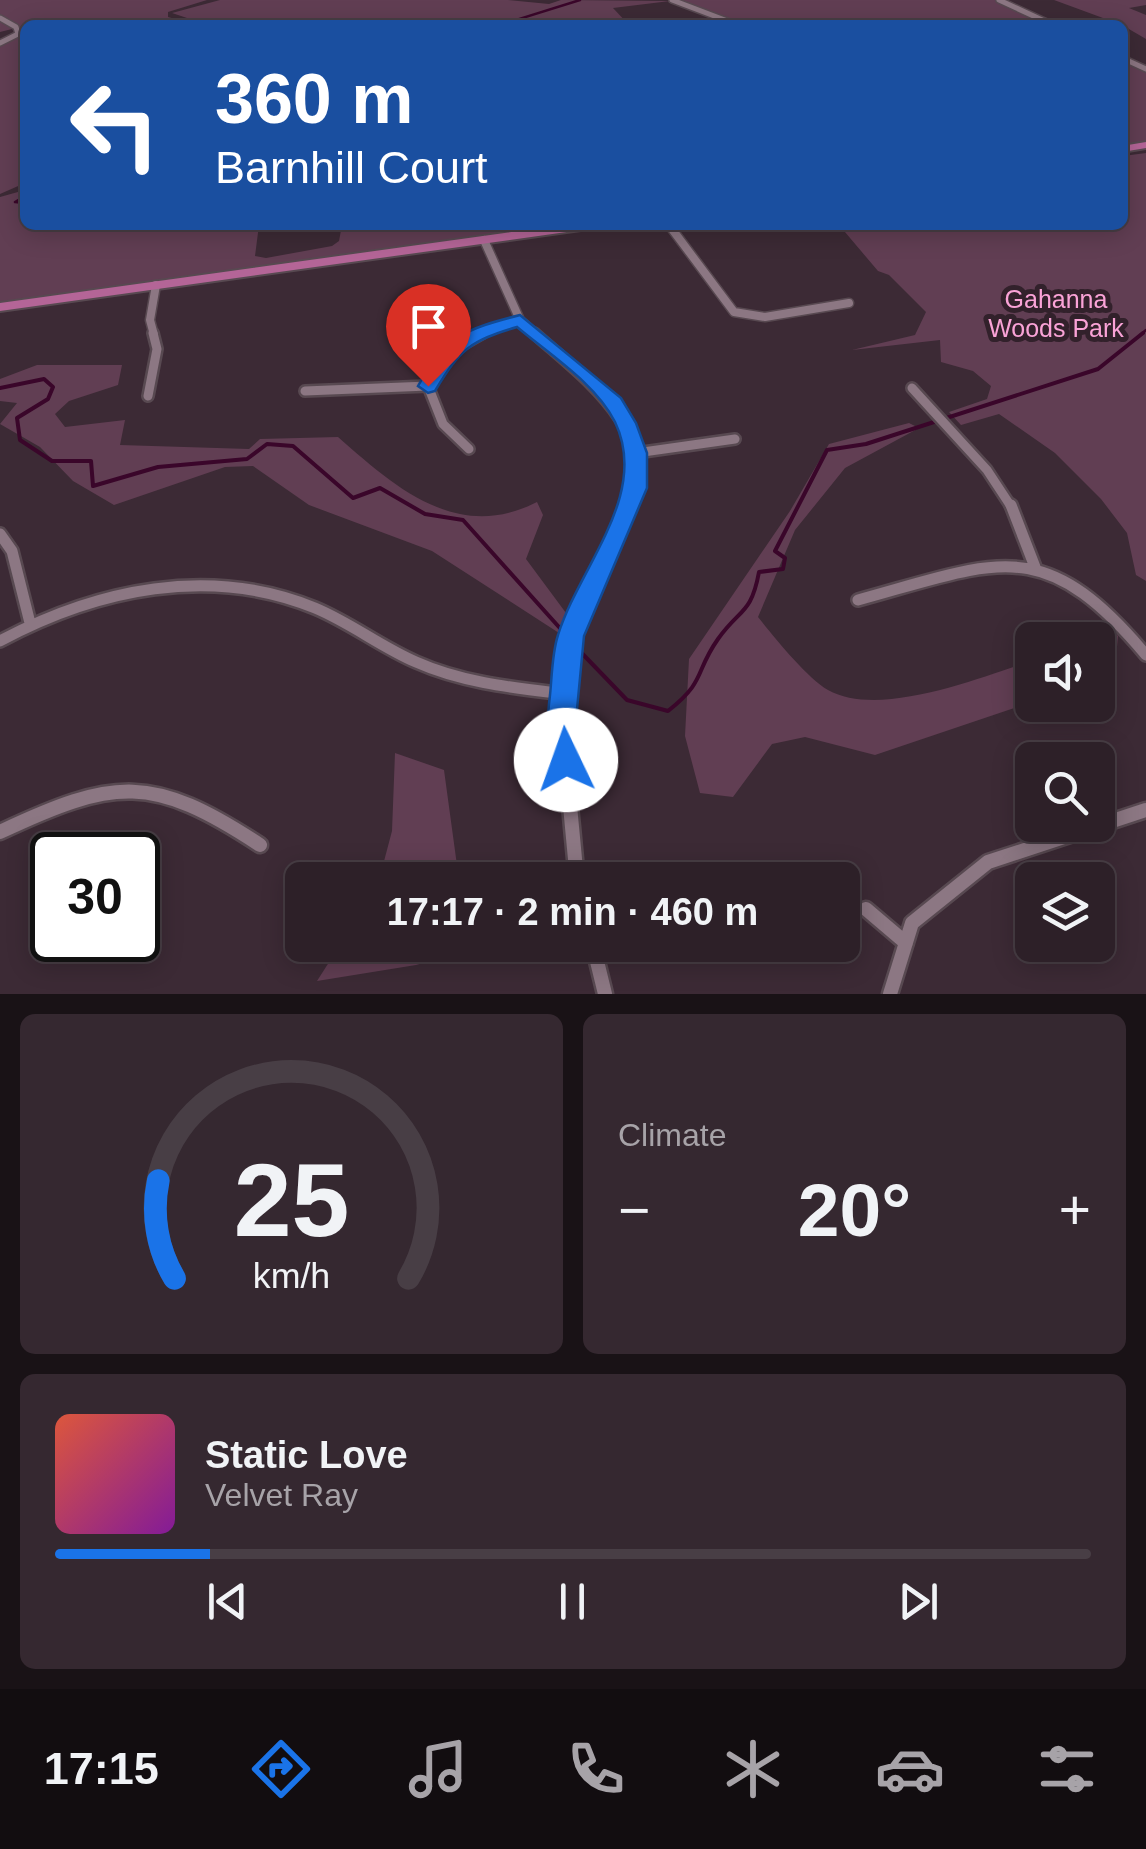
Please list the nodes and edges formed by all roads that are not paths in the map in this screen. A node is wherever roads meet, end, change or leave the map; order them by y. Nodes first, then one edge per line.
1 (672, 0) edge
2 (999, 0) edge
3 (0, 18) edge
4 (722, 20) edge
5 (1041, 20) edge
6 (0, 43) edge
7 (553, 230) edge
8 (673, 230) edge
9 (484, 240) junction
10 (156, 285) junction
11 (850, 302) dead end
12 (0, 307) edge
13 (520, 320) junction
14 (428, 386) junction
15 (912, 388) dead end
16 (305, 391) dead end
17 (148, 396) dead end
18 (735, 440) dead end
19 (469, 449) dead end
20 (636, 453) junction
21 (0, 534) edge
22 (1035, 567) junction
23 (858, 600) dead end
24 (30, 622) junction
25 (0, 641) edge
26 (1146, 654) edge
27 (565, 694) junction
28 (1146, 810) edge
29 (0, 832) edge
30 (260, 845) dead end
31 (575, 862) edge
32 (866, 909) dead end
33 (906, 943) junction
34 (597, 962) edge
35 (605, 994) edge
36 (890, 994) edge

1 - 4 street
2 - 5 street
3 - 6 street
7 - 9 main road
8 - 11 street
9 - 10 main road
9 - 13 street
10 - 12 main road
10 - 17 street
13 - 14 street
13 - 20 street
14 - 16 street
14 - 19 street
15 - 22 street
18 - 20 street
20 - 27 street
21 - 24 street
22 - 23 street
22 - 26 street
24 - 25 street
24 - 27 street
27 - 31 street
28 - 33 street
29 - 30 street
32 - 33 street
33 - 36 street
34 - 35 street

